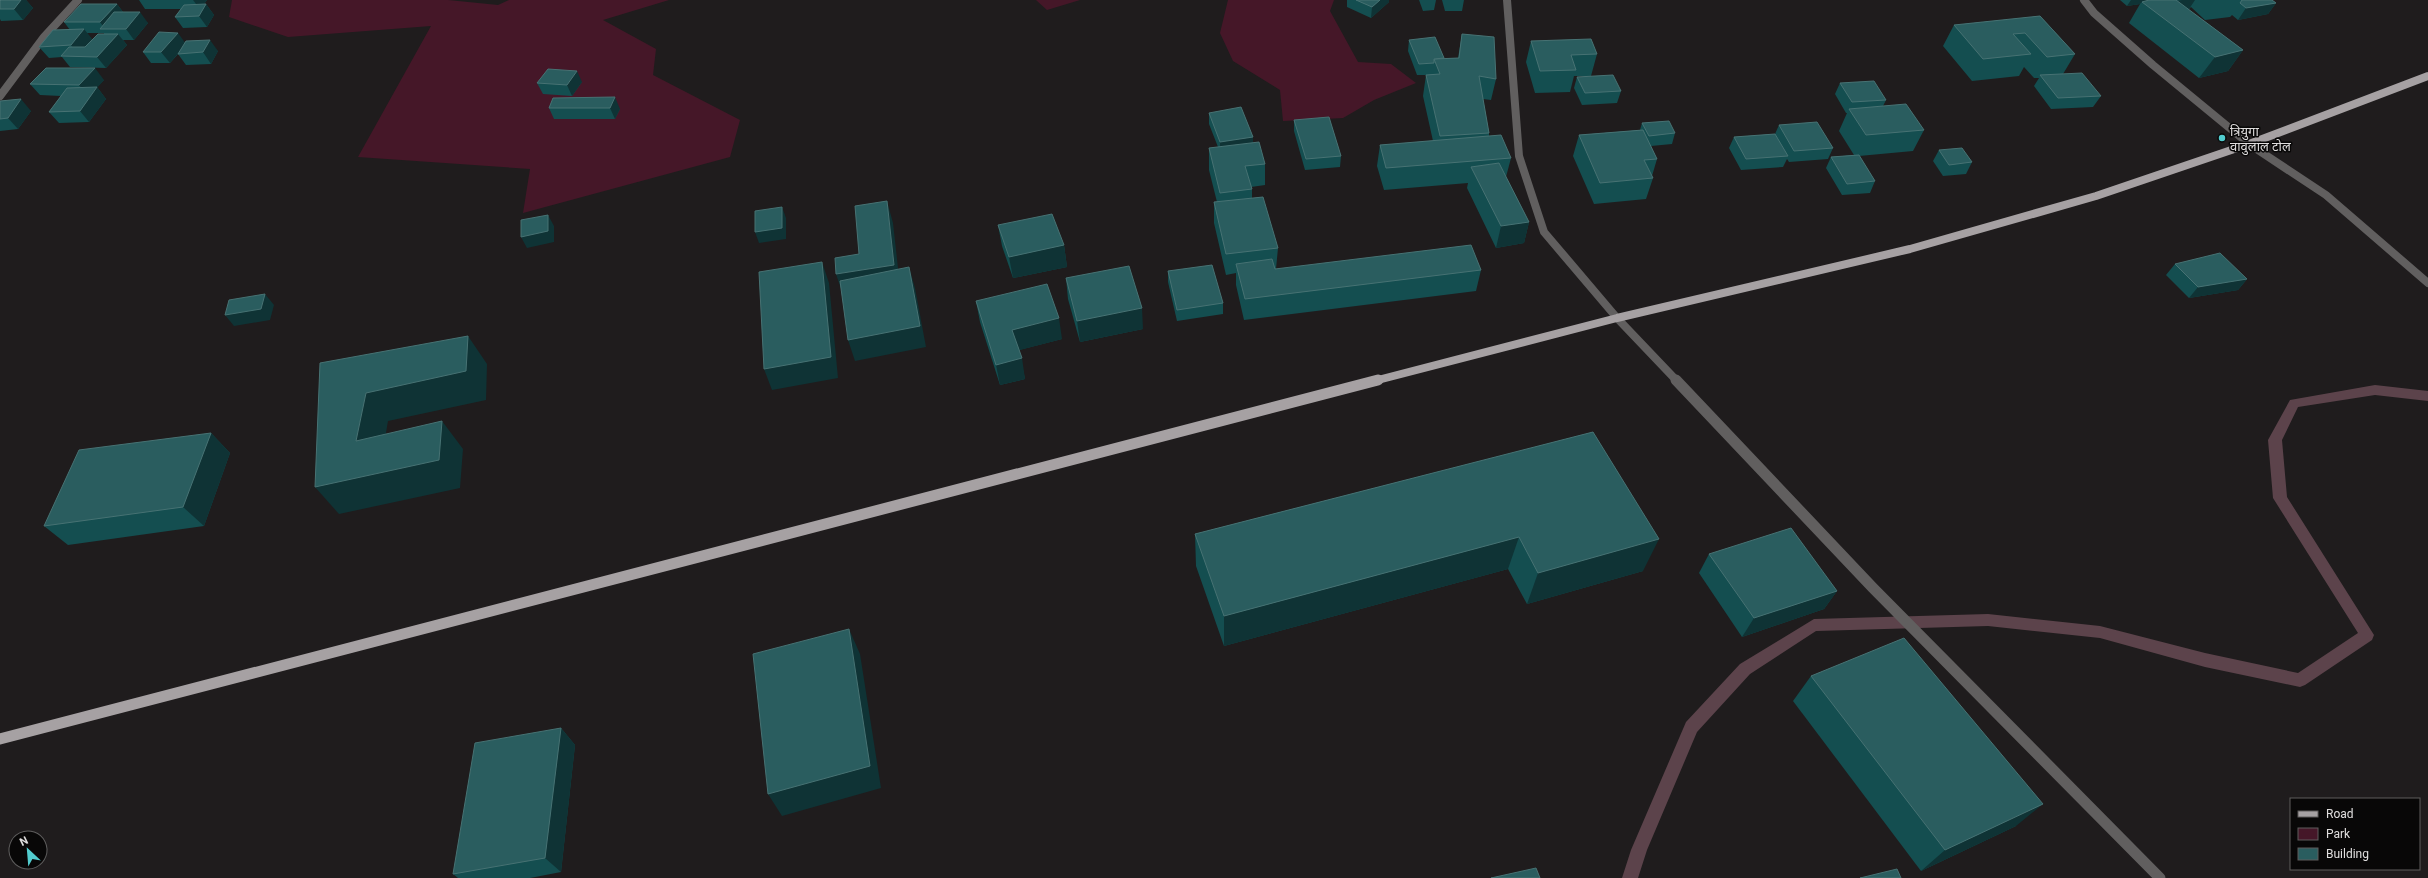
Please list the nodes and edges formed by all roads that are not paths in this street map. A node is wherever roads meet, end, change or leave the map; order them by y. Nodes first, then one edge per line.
1 (78, 0) edge
2 (1507, 0) edge
3 (2084, 0) edge
4 (2428, 76) edge
5 (0, 96) edge
6 (2249, 144) junction
7 (2428, 283) edge
8 (1617, 318) junction
9 (0, 739) edge
10 (2160, 878) edge

1 - 5 street
2 - 8 street
3 - 6 street
4 - 6 main road
6 - 7 street
6 - 8 main road
8 - 9 main road
8 - 10 street

